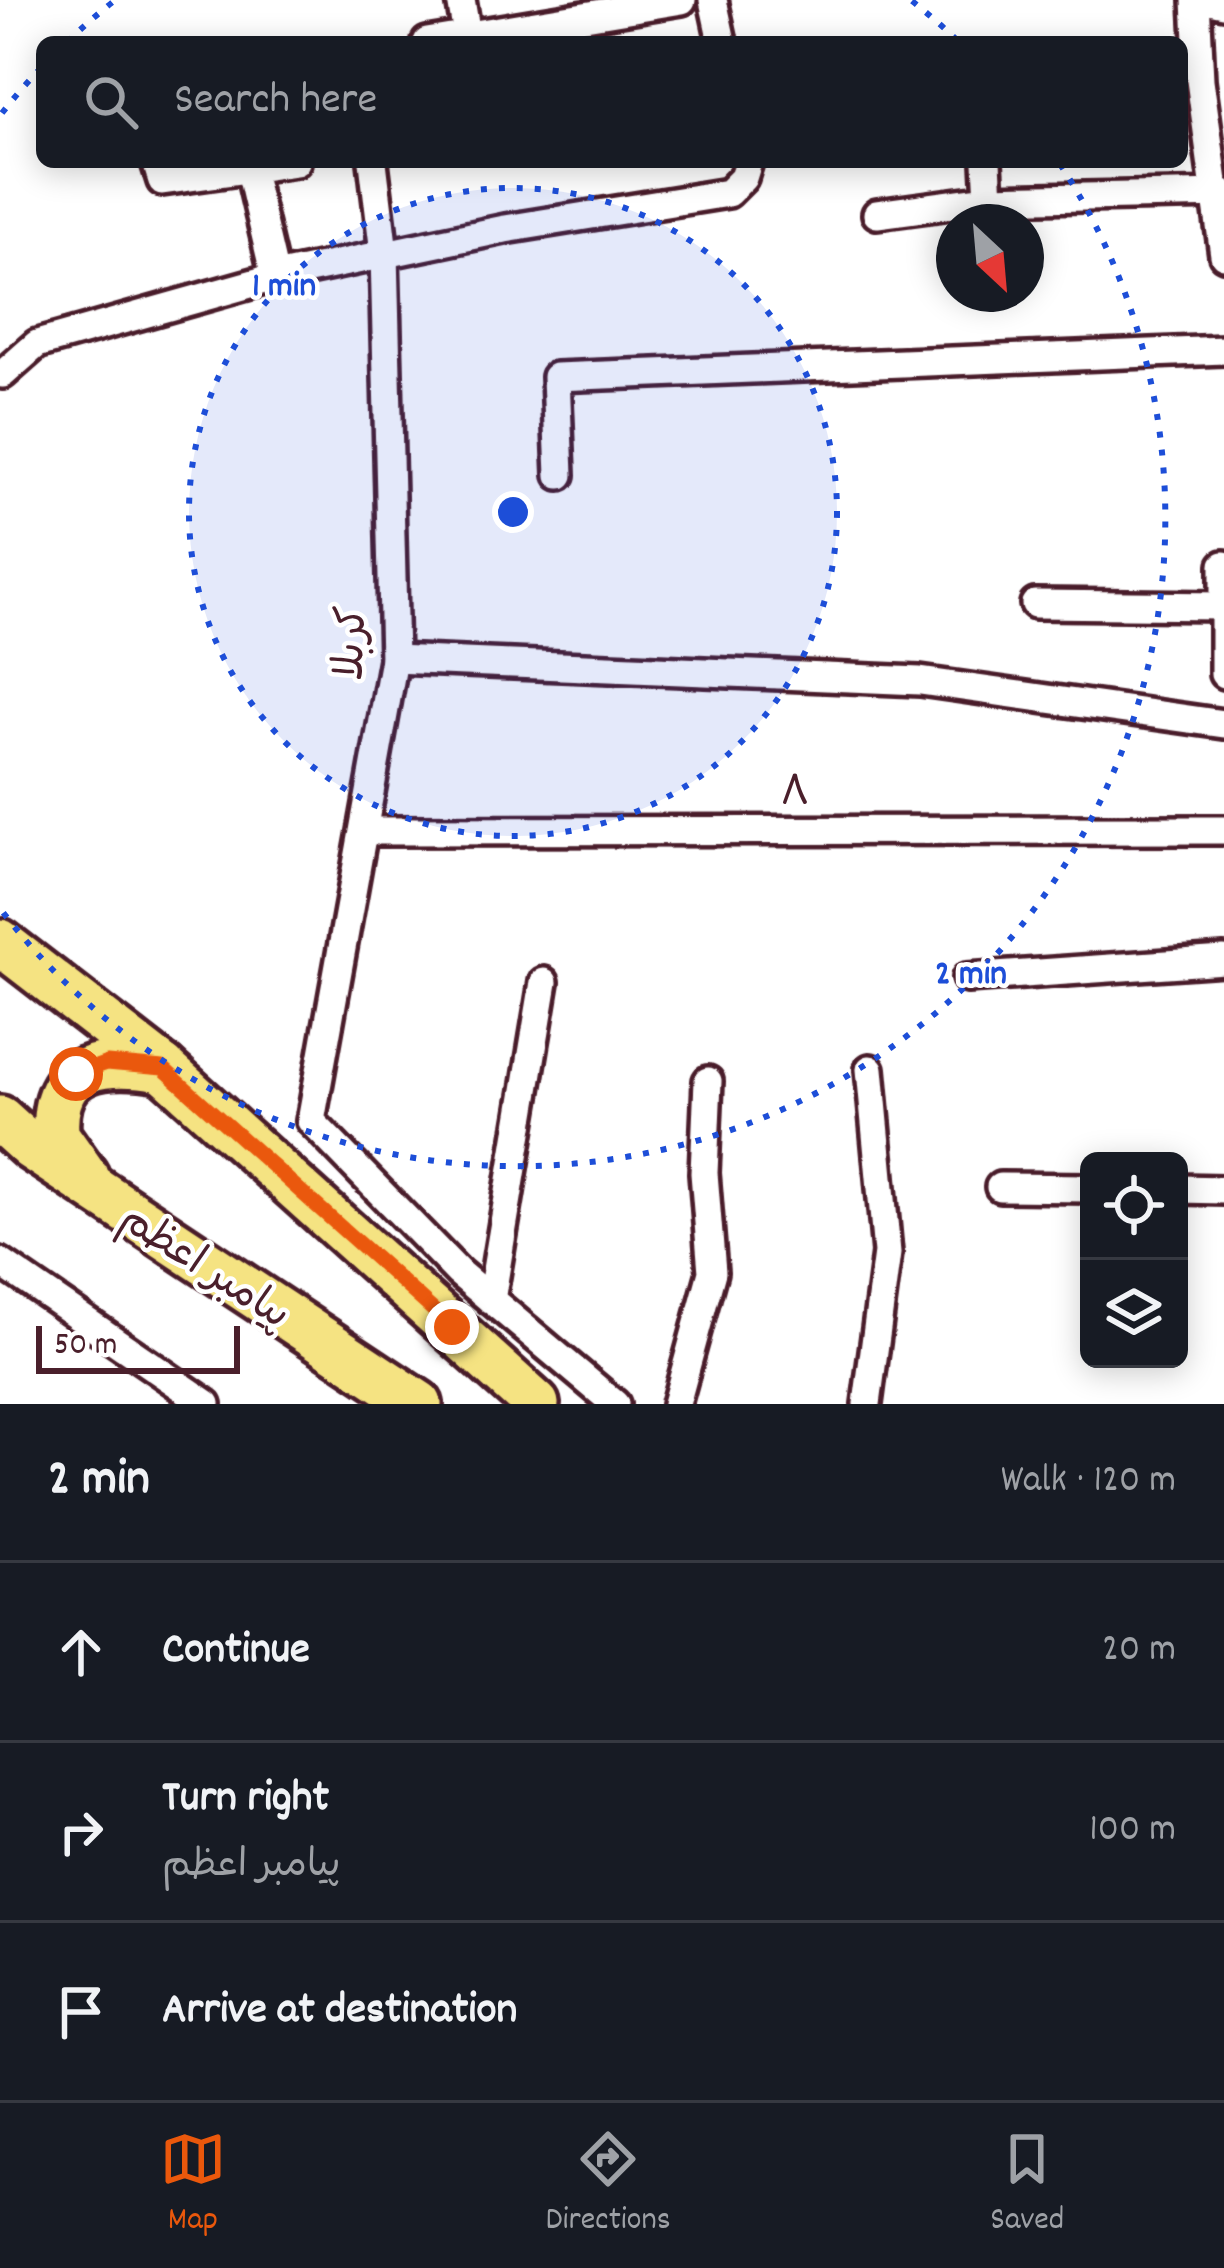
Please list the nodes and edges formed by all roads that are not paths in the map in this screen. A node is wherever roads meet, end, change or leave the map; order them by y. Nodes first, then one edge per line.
1 (461, 0) edge
2 (682, 0) edge
3 (712, 0) edge
4 (1196, 0) edge
5 (1210, 0) edge
6 (1224, 3) edge
7 (604, 5) edge
8 (467, 34) junction
9 (457, 36) edge
10 (721, 36) edge
11 (159, 168) edge
12 (262, 168) edge
13 (374, 168) edge
14 (746, 168) edge
15 (988, 168) edge
16 (250, 170) junction
17 (1220, 194) edge
18 (989, 199) junction
19 (878, 214) dead end
20 (384, 253) junction
21 (1224, 255) edge
22 (275, 277) junction
23 (1224, 350) edge
24 (3, 374) dead end
25 (560, 475) dead end
26 (1224, 566) edge
27 (1035, 604) dead end
28 (1223, 606) edge
29 (1223, 649) edge
30 (394, 659) junction
31 (1224, 674) edge
32 (1224, 724) edge
33 (1224, 830) edge
34 (366, 831) junction
35 (0, 942) edge
36 (1224, 960) edge
37 (967, 978) dead end
38 (544, 982) dead end
39 (163, 1068) junction
40 (870, 1070) dead end
41 (708, 1081) dead end
42 (0, 1119) edge
43 (1000, 1187) dead end
44 (1080, 1188) edge
45 (1188, 1190) edge
46 (1224, 1190) edge
47 (98, 1192) junction
48 (0, 1263) edge
49 (491, 1300) junction
50 (207, 1404) edge
51 (419, 1404) edge
52 (536, 1404) edge
53 (615, 1404) edge
54 (676, 1404) edge
55 (867, 1404) edge

1 - 8 street
2 - 7 street
3 - 10 street
4 - 17 street
5 - 6 street
7 - 8 street
8 - 9 street
11 - 16 street
12 - 16 street
13 - 20 street, کربلا
14 - 20 street
15 - 18 street
16 - 22 street
17 - 18 street
17 - 21 street
18 - 19 street
20 - 22 street
20 - 30 street, کربلا
22 - 24 street
23 - 25 street
26 - 28 street
27 - 28 street
28 - 29 street
29 - 31 street
30 - 32 street
30 - 34 street, کربلا
33 - 34 street, ۸
34 - 49 street, کربلا
35 - 39 main road
36 - 37 street
38 - 49 street
39 - 47 main road
39 - 52 main road
40 - 55 street
41 - 54 street
42 - 47 main road, پیامبر اعظم
43 - 44 street
45 - 46 street
47 - 51 main road, پیامبر اعظم
48 - 50 street
49 - 53 street

